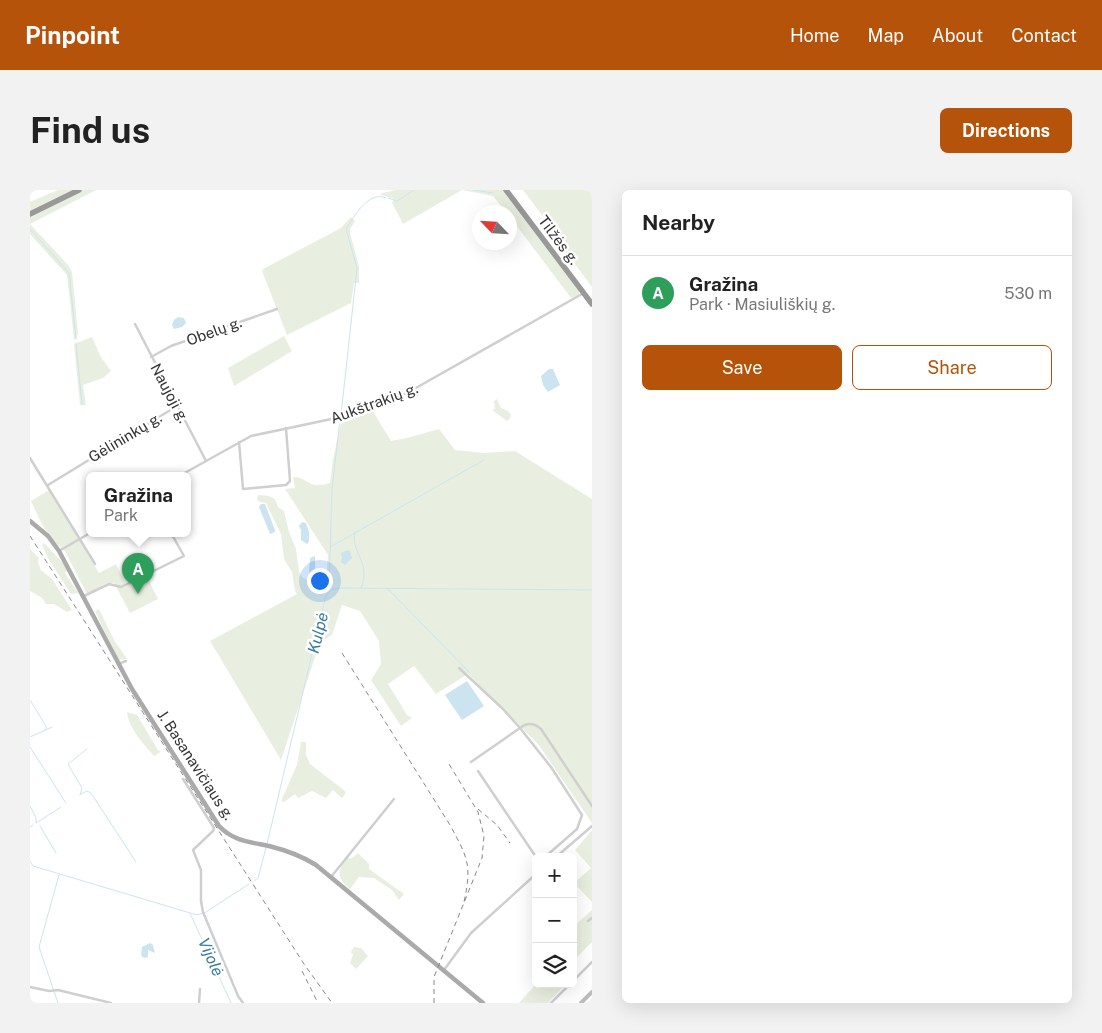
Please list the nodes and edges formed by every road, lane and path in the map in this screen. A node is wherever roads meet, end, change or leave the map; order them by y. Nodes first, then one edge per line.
1 (79, 190) edge
2 (506, 190) edge
3 (30, 214) edge
4 (584, 293) junction
5 (592, 304) edge
6 (277, 309) dead end
7 (135, 324) dead end
8 (151, 357) junction
9 (177, 406) junction
10 (286, 428) junction
11 (239, 442) junction
12 (30, 458) edge
13 (206, 461) junction
14 (186, 472) edge
15 (48, 485) junction
16 (30, 521) edge
17 (86, 535) edge
18 (173, 537) edge
19 (80, 539) junction
20 (60, 551) junction
21 (95, 564) dead end
22 (84, 596) junction
23 (126, 661) dead end
24 (118, 664) junction
25 (459, 668) dead end
26 (520, 728) junction
27 (472, 762) dead end
28 (478, 771) dead end
29 (183, 779) dead end
30 (394, 799) dead end
31 (592, 806) edge
32 (592, 826) edge
33 (533, 853) edge
34 (550, 853) edge
35 (561, 853) edge
36 (331, 877) junction
37 (532, 878) edge
38 (592, 918) edge
39 (588, 921) dead end
40 (592, 962) edge
41 (444, 970) junction
42 (577, 977) edge
43 (30, 987) edge
44 (566, 988) edge
45 (200, 989) dead end
46 (592, 992) edge
47 (111, 1003) edge
48 (199, 1003) edge
49 (243, 1003) edge
50 (483, 1003) edge
51 (551, 1003) edge
52 (581, 1003) edge

1 - 3 highway
2 - 4 highway, Tilžės g.
4 - 5 highway, Tilžės g.
4 - 10 street, Aukštrakių g.
6 - 8 street, Obelų g.
7 - 8 street, Naujoji g.
8 - 9 street, Naujoji g.
9 - 13 street, Naujoji g.
9 - 15 street, Gėlininkų g.
10 - 11 street, Aukštrakių g.
10 - 11 street
11 - 13 street, Aukštrakių g.
12 - 15 street
13 - 14 street, Aukštrakių g.
15 - 19 street
16 - 20 main road, J. Basanavičiaus g.
17 - 19 street
18 - 22 street
19 - 20 street
19 - 21 street
20 - 22 main road, J. Basanavičiaus g.
22 - 24 main road, J. Basanavičiaus g.
23 - 24 street
24 - 36 main road, J. Basanavičiaus g.
25 - 26 street
26 - 27 street
26 - 31 street
26 - 34 street
28 - 33 street
29 - 49 street
30 - 36 street
32 - 35 street
36 - 41 main road, J. Basanavičiaus g.
37 - 41 street
38 - 39 street
40 - 42 street
41 - 50 main road, J. Basanavičiaus g.
43 - 47 street
44 - 51 street
45 - 48 street
46 - 52 main road

